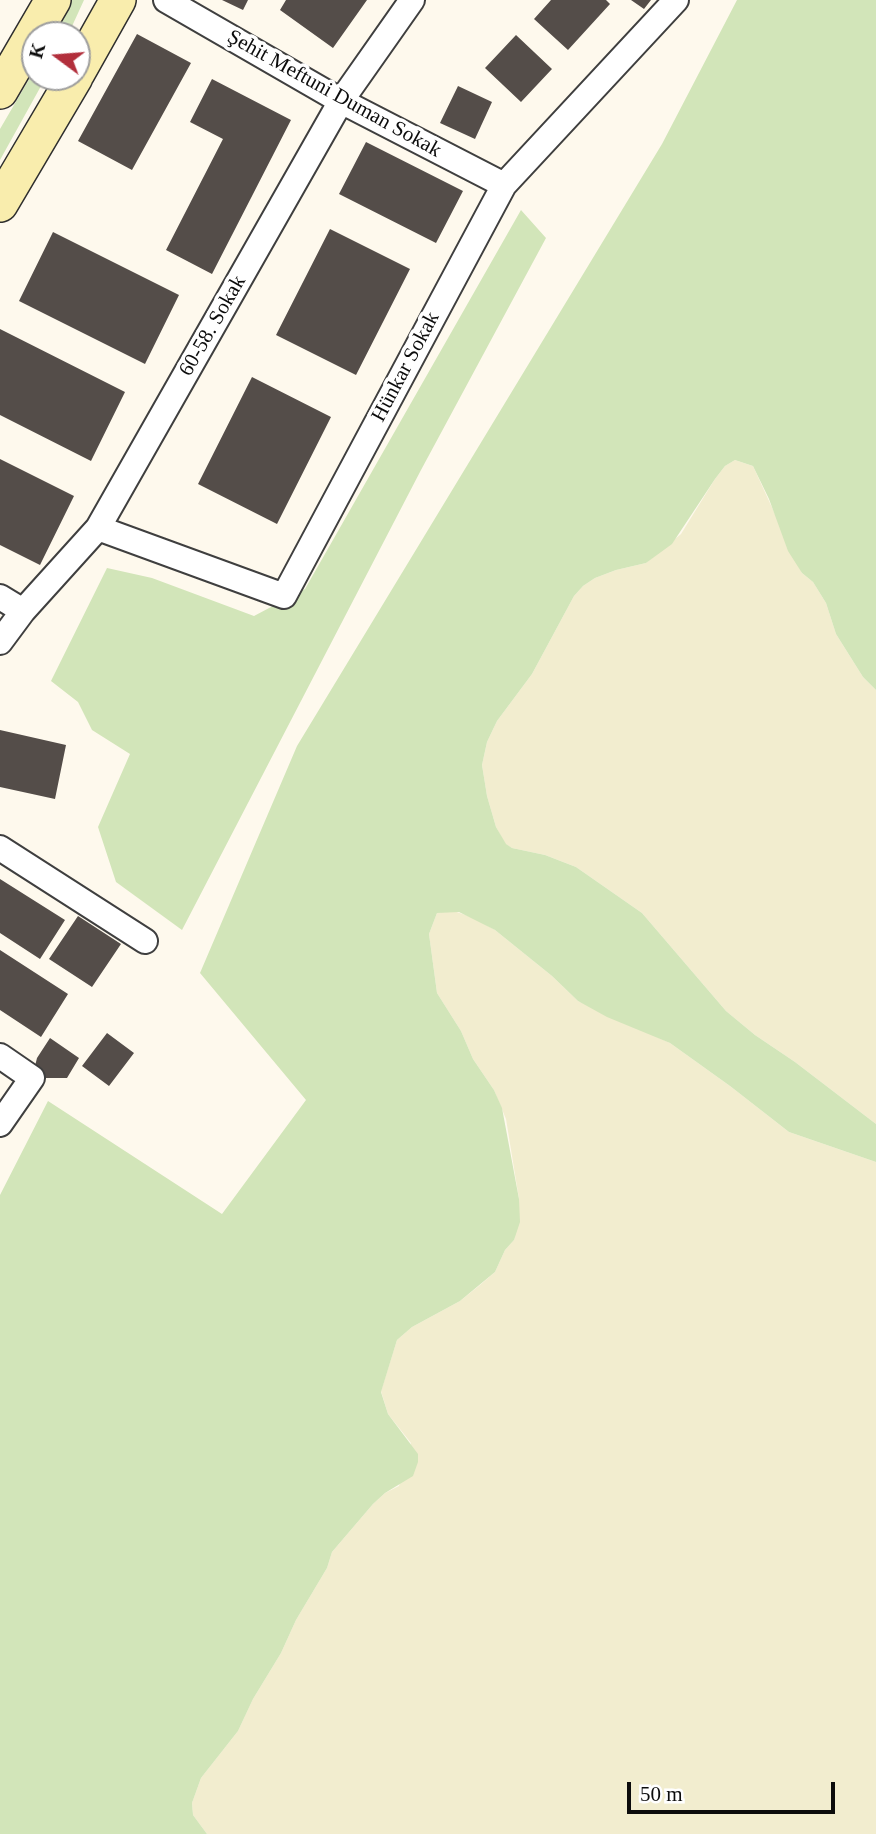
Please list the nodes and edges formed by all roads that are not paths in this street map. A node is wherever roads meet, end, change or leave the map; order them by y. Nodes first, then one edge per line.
1 (53, 0) edge
2 (118, 0) edge
3 (166, 0) edge
4 (412, 0) edge
5 (676, 0) edge
6 (91, 48) edge
7 (9, 54) edge
8 (0, 91) edge
9 (67, 91) edge
10 (341, 101) junction
11 (503, 185) junction
12 (0, 204) edge
13 (98, 528) junction
14 (0, 597) edge
15 (23, 611) junction
16 (0, 642) edge
17 (0, 848) edge
18 (145, 941) dead end
19 (0, 1056) edge
20 (0, 1124) edge

1 - 7 street
2 - 6 street
3 - 10 street, Şehit Meftuni Duman Sokak
4 - 10 street, 60-58. Sokak
5 - 11 street, Hünkar Sokak
7 - 8 street
9 - 12 street
10 - 11 street, Şehit Meftuni Duman Sokak
10 - 13 street, 60-58. Sokak
11 - 13 street, Hünkar Sokak
13 - 15 street, 60-58. Sokak
14 - 15 street
15 - 16 street, 60-58. Sokak
17 - 18 street
19 - 20 street

